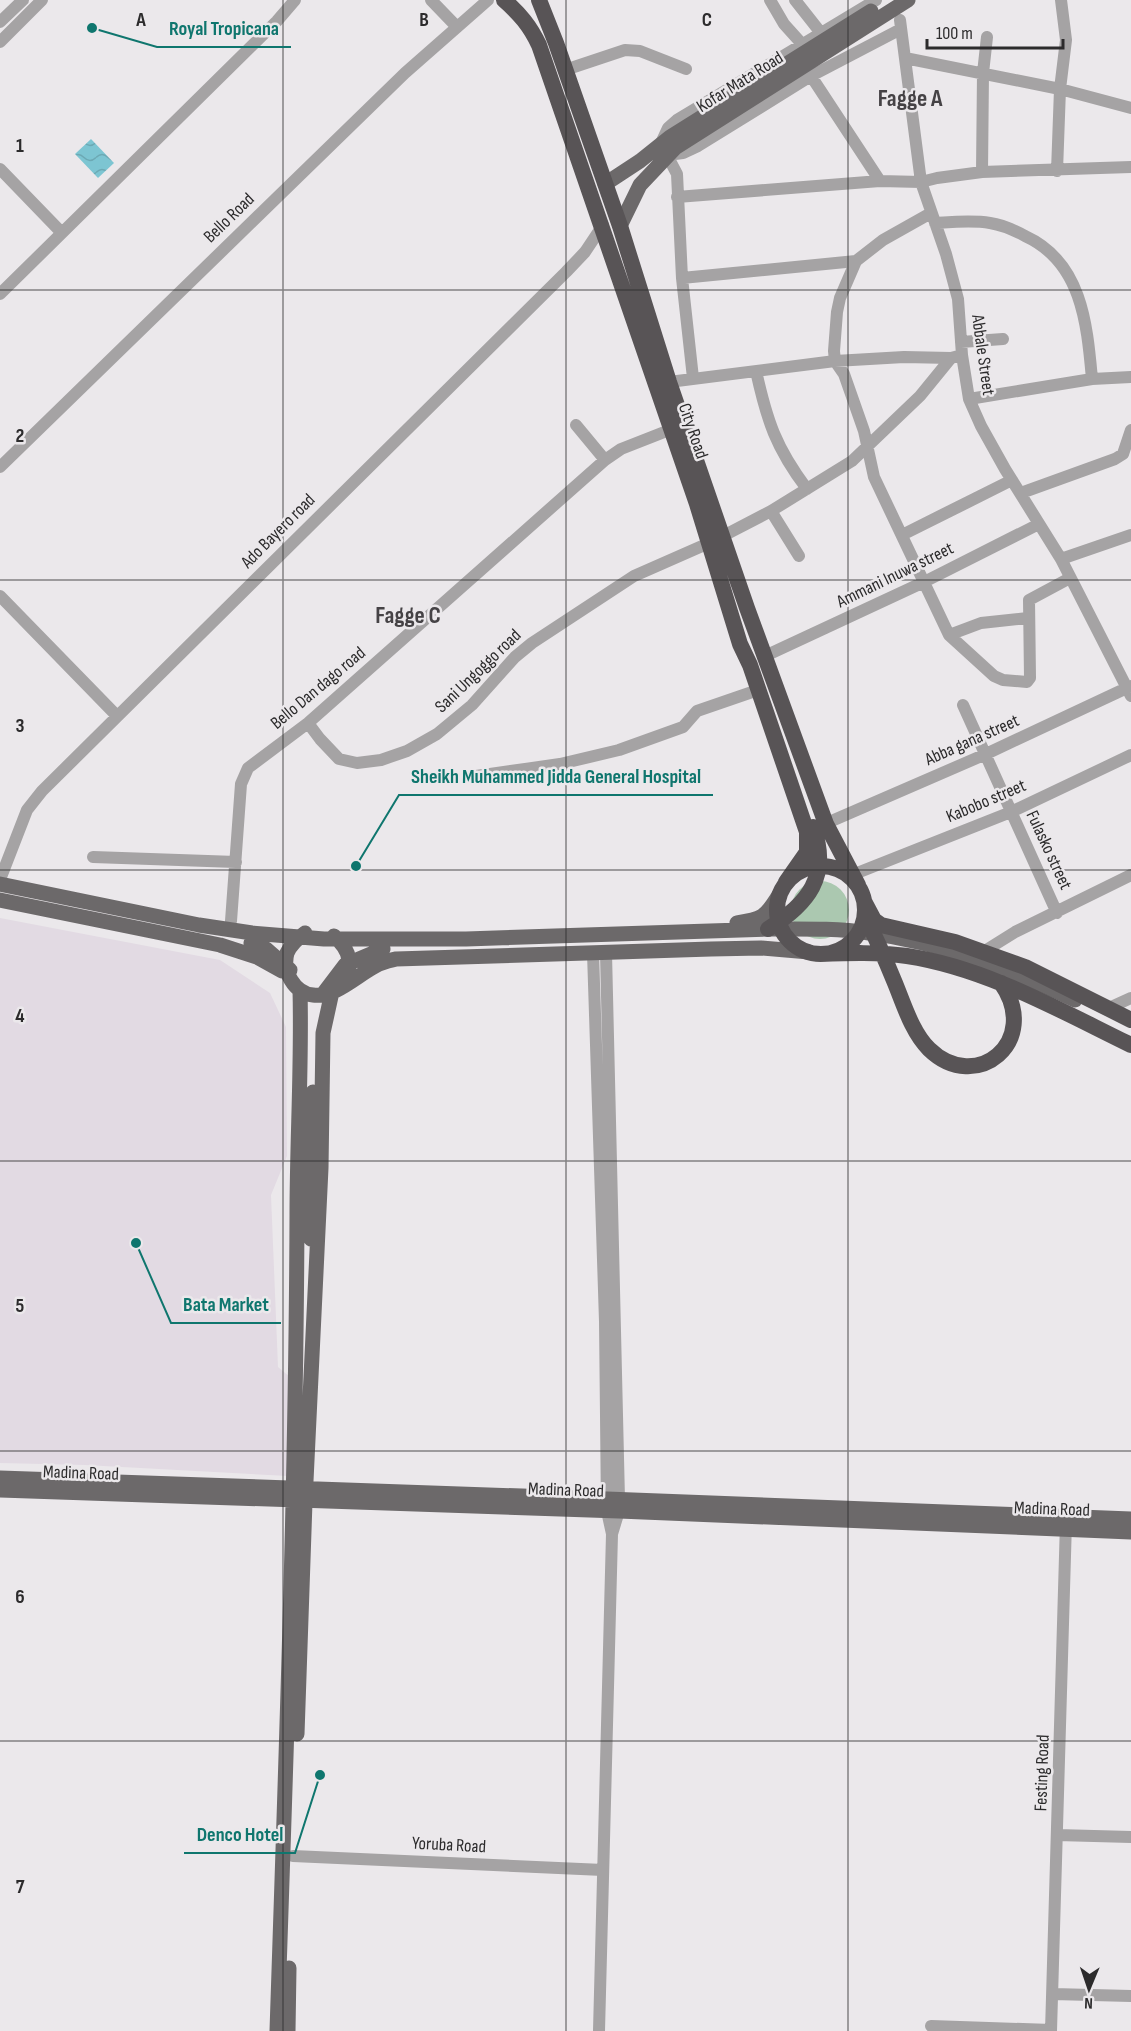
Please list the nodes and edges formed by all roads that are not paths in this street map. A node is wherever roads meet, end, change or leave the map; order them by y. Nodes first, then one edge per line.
1 (23, 0) edge
2 (42, 0) edge
3 (295, 0) edge
4 (431, 0) edge
5 (488, 0) edge
6 (504, 0) edge
7 (539, 0) edge
8 (770, 0) edge
9 (795, 0) edge
10 (876, 0) edge
11 (890, 0) edge
12 (908, 0) edge
13 (1061, 0) edge
14 (0, 22) edge
15 (457, 27) junction
16 (821, 33) junction
17 (987, 37) dead end
18 (0, 42) edge
19 (802, 44) junction
20 (905, 58) junction
21 (686, 69) dead end
22 (565, 70) junction
23 (983, 73) junction
24 (811, 76) junction
25 (1060, 89) junction
26 (1131, 108) edge
27 (668, 146) junction
28 (1131, 167) edge
29 (0, 169) edge
30 (1057, 171) junction
31 (982, 172) junction
32 (880, 181) junction
33 (921, 182) junction
34 (605, 184) junction
35 (677, 197) junction
36 (933, 218) junction
37 (603, 225) junction
38 (620, 226) junction
39 (62, 233) junction
40 (856, 261) junction
41 (682, 278) junction
42 (0, 294) edge
43 (1004, 339) dead end
44 (961, 342) junction
45 (956, 356) junction
46 (835, 361) junction
47 (756, 371) junction
48 (1131, 377) edge
49 (693, 378) junction
50 (1092, 379) junction
51 (669, 382) junction
52 (969, 399) junction
53 (576, 425) dead end
54 (672, 429) junction
55 (1131, 430) edge
56 (866, 446) junction
57 (605, 460) junction
58 (0, 467) edge
59 (1012, 480) junction
60 (807, 489) junction
61 (1021, 493) junction
62 (771, 511) junction
63 (1039, 524) junction
64 (902, 535) junction
65 (1131, 535) edge
66 (716, 539) junction
67 (800, 556) dead end
68 (1061, 559) junction
69 (1070, 578) junction
70 (924, 582) junction
71 (0, 596) edge
72 (1028, 618) junction
73 (949, 635) junction
74 (765, 656) junction
75 (760, 686) junction
76 (1130, 690) edge
77 (963, 705) dead end
78 (117, 716) junction
79 (308, 723) junction
80 (986, 754) junction
81 (1131, 755) edge
82 (476, 776) dead end
83 (1011, 812) junction
84 (826, 824) junction
85 (807, 832) junction
86 (93, 857) dead end
87 (236, 862) junction
88 (1131, 875) edge
89 (0, 879) edge
90 (855, 880) junction
91 (782, 889) junction
92 (0, 894) edge
93 (0, 900) edge
94 (865, 909) junction
95 (1058, 913) junction
96 (231, 921) junction
97 (773, 927) junction
98 (323, 932) junction
99 (306, 933) junction
100 (251, 943) junction
101 (383, 949) junction
102 (983, 952) junction
103 (599, 953) junction
104 (814, 953) junction
105 (883, 954) junction
106 (287, 974) junction
107 (997, 977) junction
108 (300, 990) junction
109 (336, 990) junction
110 (1131, 998) edge
111 (1108, 1008) junction
112 (1131, 1020) edge
113 (1131, 1029) edge
114 (1131, 1038) edge
115 (1131, 1045) edge
116 (305, 1215) junction
117 (297, 1256) junction
118 (317, 1256) junction
119 (0, 1478) edge
120 (0, 1490) edge
121 (299, 1495) junction
122 (613, 1505) junction
123 (1131, 1519) edge
124 (1066, 1523) junction
125 (1131, 1532) edge
126 (1057, 1835) junction
127 (1131, 1837) edge
128 (293, 1856) junction
129 (603, 1870) junction
130 (1053, 1994) junction
131 (1131, 1996) edge
132 (932, 2026) dead end
133 (1051, 2030) edge
134 (277, 2031) edge
135 (288, 2031) edge
136 (600, 2031) edge

1 - 14 street
2 - 18 street
3 - 39 street
4 - 15 street
5 - 15 street, Bello Road
6 - 37 highway, City Road
7 - 22 highway, City Road
8 - 19 street
9 - 16 street
10 - 16 street
11 - 27 main road, Kofar Mata Road
12 - 27 main road, Kofar Mata Road
13 - 25 street
15 - 58 street, Bello Road
16 - 19 street
17 - 23 street
19 - 27 street
20 - 23 street
20 - 24 street, Abbale Street
20 - 33 street, Abbale Street
21 - 22 street
22 - 34 highway, City Road
23 - 25 street
23 - 31 street
24 - 27 street
24 - 32 street
25 - 26 street
25 - 30 street
27 - 34 main road, Kofar Mata Road
27 - 35 street
27 - 38 main road, Kofar Mata Road
28 - 30 street
29 - 39 street
30 - 31 street
31 - 33 street
32 - 33 street
32 - 35 street
33 - 36 street, Abbale Street
34 - 38 highway, City Road
35 - 41 street
36 - 40 street
36 - 44 street, Abbale Street
36 - 50 street
37 - 54 highway, City Road
37 - 78 street, Ado Bayero road
38 - 51 highway, City Road
39 - 42 street
40 - 41 street
40 - 46 street
41 - 49 street
43 - 44 street
44 - 45 street, Abbale Street
45 - 46 street
45 - 52 street, Abbale Street
45 - 56 street, Sani Ungoggo road
46 - 47 street
46 - 56 street
47 - 49 street
47 - 60 street
48 - 50 street
49 - 51 street
50 - 52 street
51 - 66 highway, City Road
52 - 59 street, Abbale Street
53 - 57 street
54 - 57 street, Bello Dan dago road
54 - 66 highway, City Road
55 - 61 street
56 - 60 street, Sani Ungoggo road
56 - 64 street
57 - 79 street, Bello Dan dago road
59 - 61 street, Abbale Street
59 - 64 street
60 - 62 street, Sani Ungoggo road
61 - 63 street, Abbale Street
62 - 66 street, Sani Ungoggo road
62 - 67 street
63 - 68 street, Abbale Street
63 - 70 street, Ammani Inuwa street
64 - 70 street
65 - 68 street
66 - 74 highway, City Road
66 - 75 highway, City Road
66 - 79 street, Sani Ungoggo road
68 - 69 street, Abbale Street
69 - 72 street
69 - 76 street, Abbale Street
70 - 73 street
70 - 74 street, Ammani Inuwa street
71 - 78 street
72 - 73 street
72 - 73 street
74 - 84 highway, City Road
75 - 82 street
75 - 85 highway, City Road
75 - 97 highway
76 - 80 street, Abba gana street
77 - 80 street, Fulasko street
78 - 89 street, Ado Bayero road
79 - 87 street, Bello Dan dago road
80 - 83 street, Fulasko street
80 - 84 street, Abba gana street
81 - 83 street, Kabobo street
83 - 90 street, Kabobo street
83 - 95 street, Fulasko street
84 - 85 street, Abba gana street
84 - 90 highway, City Road
85 - 91 highway
86 - 87 street
87 - 96 street, Bello Dan dago road
88 - 95 street
89 - 96 main road
89 - 97 main road
90 - 91 highway
90 - 94 highway
91 - 98 main road
91 - 104 highway
92 - 100 main road
93 - 106 main road
94 - 102 highway
94 - 104 highway
94 - 105 highway
95 - 102 street
96 - 99 main road
97 - 113 main road
98 - 99 main road
98 - 109 main road
99 - 106 main road
100 - 101 main road
100 - 116 main road
101 - 107 main road
101 - 116 main road
102 - 111 highway
103 - 104 main road
103 - 109 main road
103 - 122 street
104 - 105 highway
105 - 107 highway
105 - 115 highway
106 - 108 main road
107 - 114 main road
108 - 109 main road
108 - 117 main road
109 - 118 main road
110 - 111 street
111 - 112 highway
116 - 117 main road
116 - 118 main road
117 - 121 main road
118 - 121 main road
119 - 121 main road, Madina Road
120 - 121 main road, Madina Road
121 - 122 main road, Madina Road
121 - 128 main road
121 - 134 main road
122 - 124 main road, Madina Road
122 - 129 street
123 - 124 main road, Madina Road
124 - 125 main road, Madina Road
124 - 126 street, Festing Road
126 - 127 street
126 - 130 street, Festing Road
128 - 129 street, Yoruba Road
128 - 135 main road
129 - 136 street
130 - 131 street
130 - 133 street, Festing Road
132 - 133 street

